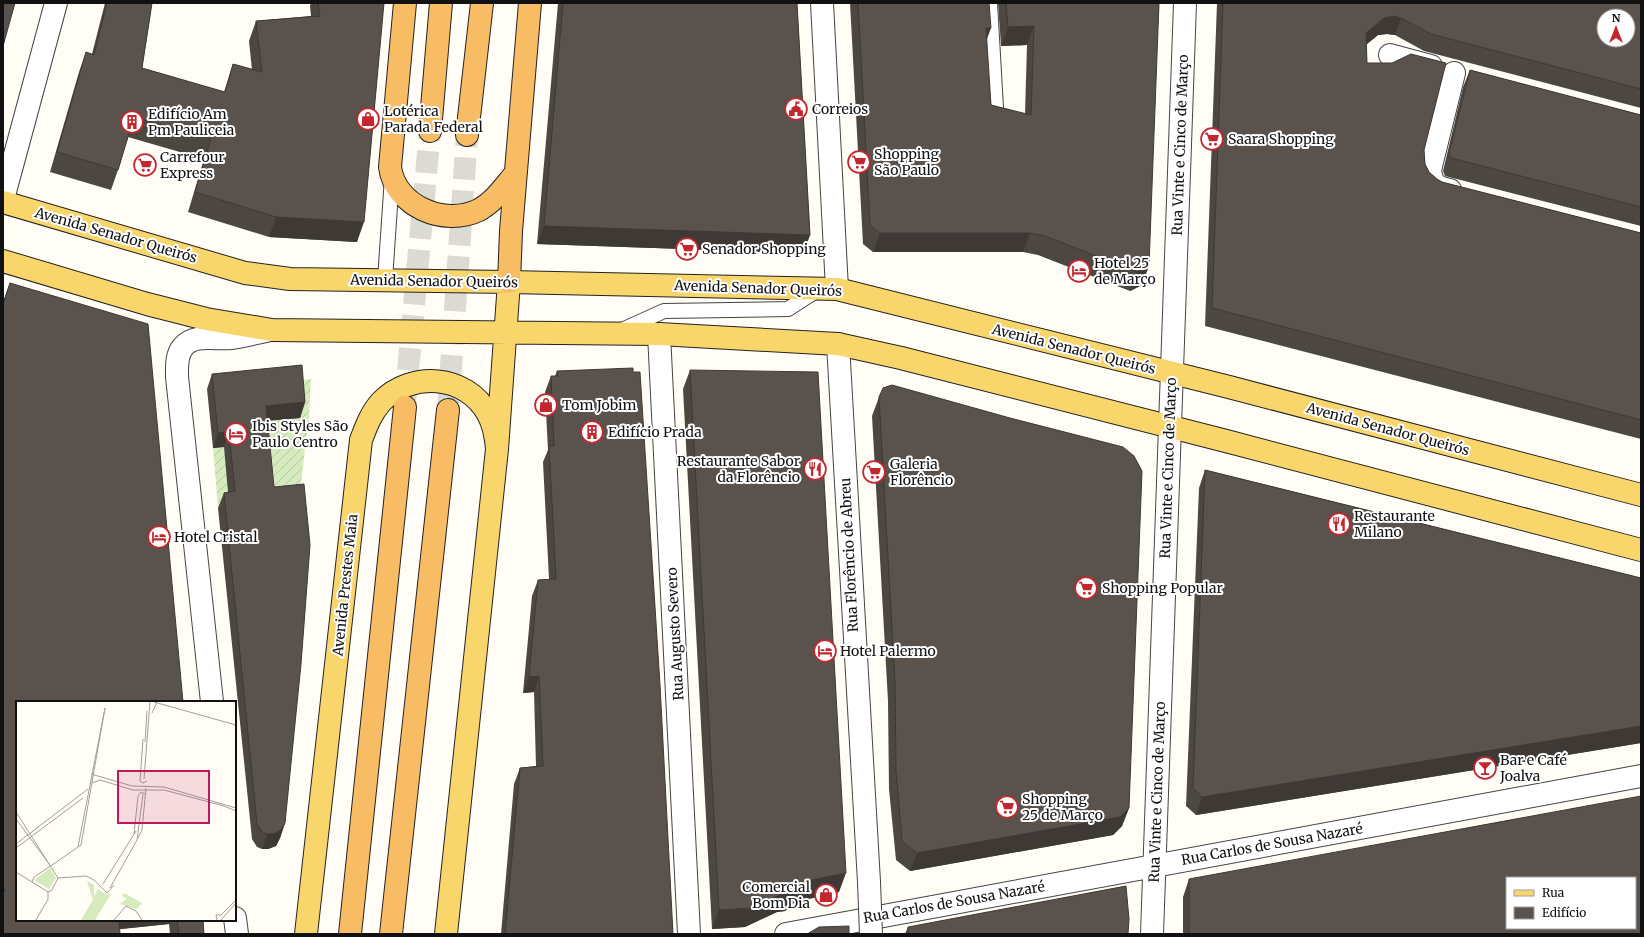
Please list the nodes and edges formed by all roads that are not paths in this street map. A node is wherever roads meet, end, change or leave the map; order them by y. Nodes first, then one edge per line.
1 (56, 3) edge
2 (405, 3) edge
3 (441, 3) edge
4 (482, 3) edge
5 (530, 3) edge
6 (822, 3) edge
7 (990, 3) edge
8 (1185, 3) edge
9 (1390, 55) dead end
10 (1454, 73) junction
11 (1477, 78) edge
12 (996, 108) edge
13 (430, 131) tunnel mouth
14 (467, 135) tunnel mouth
15 (516, 173) junction
16 (392, 177) junction
17 (1469, 195) edge
18 (3, 201) edge
19 (3, 261) edge
20 (385, 280) junction
21 (509, 282) junction
22 (829, 288) junction
23 (272, 330) junction
24 (505, 334) junction
25 (659, 334) junction
26 (612, 335) junction
27 (838, 344) junction
28 (1171, 373) junction
29 (404, 406) tunnel mouth
30 (448, 410) tunnel mouth
31 (1170, 428) junction
32 (497, 449) junction
33 (1641, 495) edge
34 (1641, 550) edge
35 (212, 701) edge
36 (1641, 776) edge
37 (1154, 866) junction
38 (235, 921) edge
39 (237, 934) edge
40 (306, 934) edge
41 (350, 934) edge
42 (391, 934) edge
43 (446, 934) edge
44 (689, 934) edge
45 (786, 934) edge
46 (871, 934) edge
47 (1152, 934) edge

1 - 18 street
2 - 16 highway
3 - 13 highway
4 - 14 highway
5 - 15 highway
6 - 22 street
7 - 12 lane
8 - 28 street, Rua Vinte e Cinco de Março
9 - 10 street
10 - 11 street
10 - 17 street
15 - 16 highway
15 - 21 highway
16 - 20 lane
18 - 20 main road, Avenida Senador Queirós
19 - 23 main road
20 - 21 main road, Avenida Senador Queirós
21 - 22 main road, Avenida Senador Queirós
21 - 24 main road, Avenida Prestes Maia
22 - 26 lane
22 - 28 main road, Avenida Senador Queirós
23 - 24 main road
23 - 35 street
24 - 26 main road
24 - 32 main road, Avenida Prestes Maia
25 - 26 main road
25 - 27 main road
25 - 44 street, Rua Augusto Severo
27 - 31 main road
27 - 46 street, Rua Florêncio de Abreu, bridge
28 - 31 street, Rua Vinte e Cinco de Março
28 - 33 main road, Avenida Senador Queirós
29 - 41 highway
30 - 42 highway
31 - 34 main road
31 - 37 street, Rua Vinte e Cinco de Março
32 - 40 main road, Avenida Prestes Maia
32 - 43 main road, Avenida Prestes Maia
36 - 37 street, Rua Carlos de Sousa Nazaré
37 - 45 street, Rua Carlos de Sousa Nazaré
37 - 47 street, Rua Vinte e Cinco de Março
38 - 39 street

